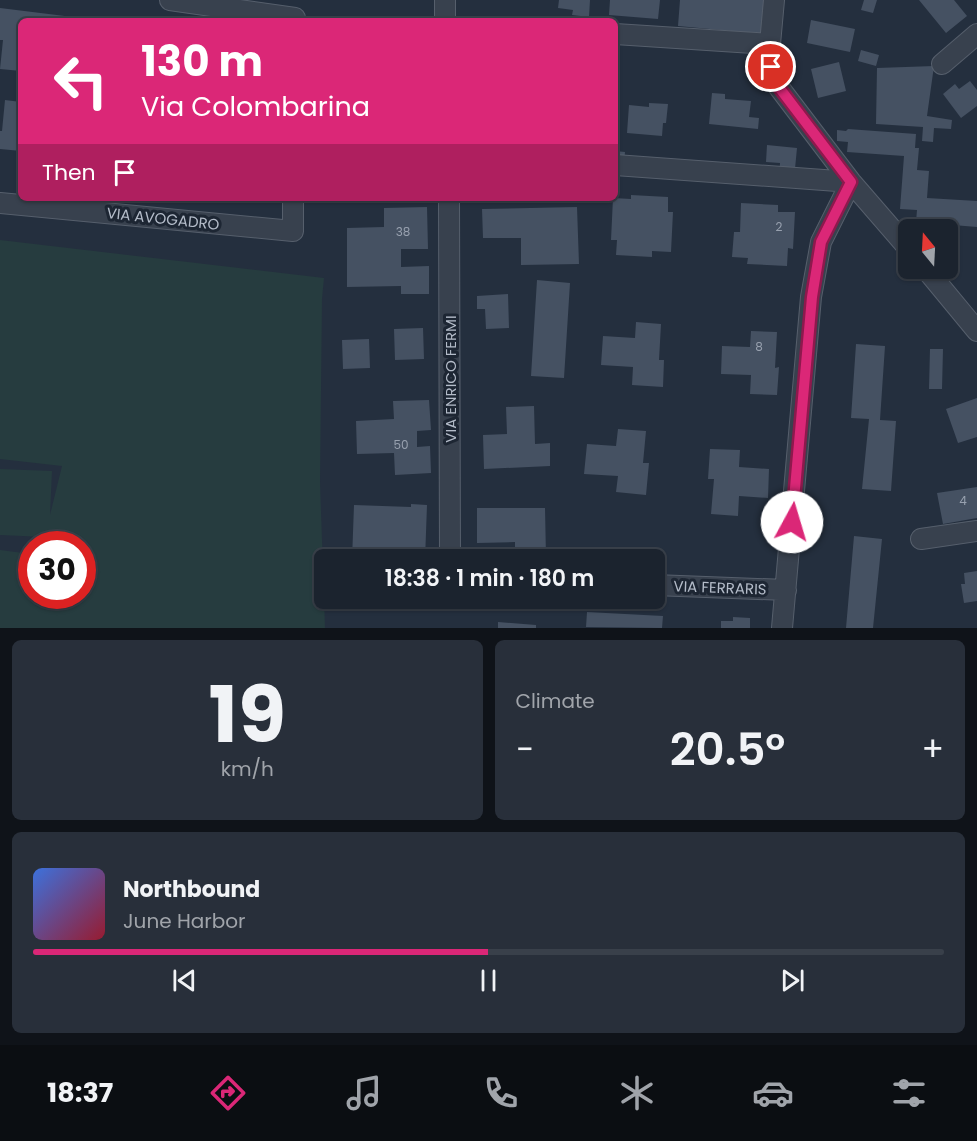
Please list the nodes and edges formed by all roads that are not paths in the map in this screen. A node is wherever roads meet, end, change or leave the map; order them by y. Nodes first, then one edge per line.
1 (170, 0) edge
2 (445, 0) edge
3 (774, 0) edge
4 (295, 18) edge
5 (445, 18) edge
6 (618, 34) edge
7 (977, 34) edge
8 (770, 44) junction
9 (942, 64) dead end
10 (618, 165) edge
11 (851, 182) junction
12 (293, 201) edge
13 (449, 201) edge
14 (0, 203) edge
15 (898, 236) edge
16 (934, 279) edge
17 (977, 331) edge
18 (977, 531) edge
19 (921, 539) dead end
20 (450, 549) edge
21 (665, 585) edge
22 (786, 590) junction
23 (782, 628) edge

1 - 4 street
2 - 5 street
3 - 8 street
6 - 8 street
7 - 9 street
8 - 11 street
10 - 11 street
11 - 15 street
11 - 22 street
12 - 14 street, VIA AVOGADRO
13 - 20 street, VIA ENRICO FERMI
16 - 17 street
18 - 19 street
21 - 22 street, VIA FERRARIS
22 - 23 street

